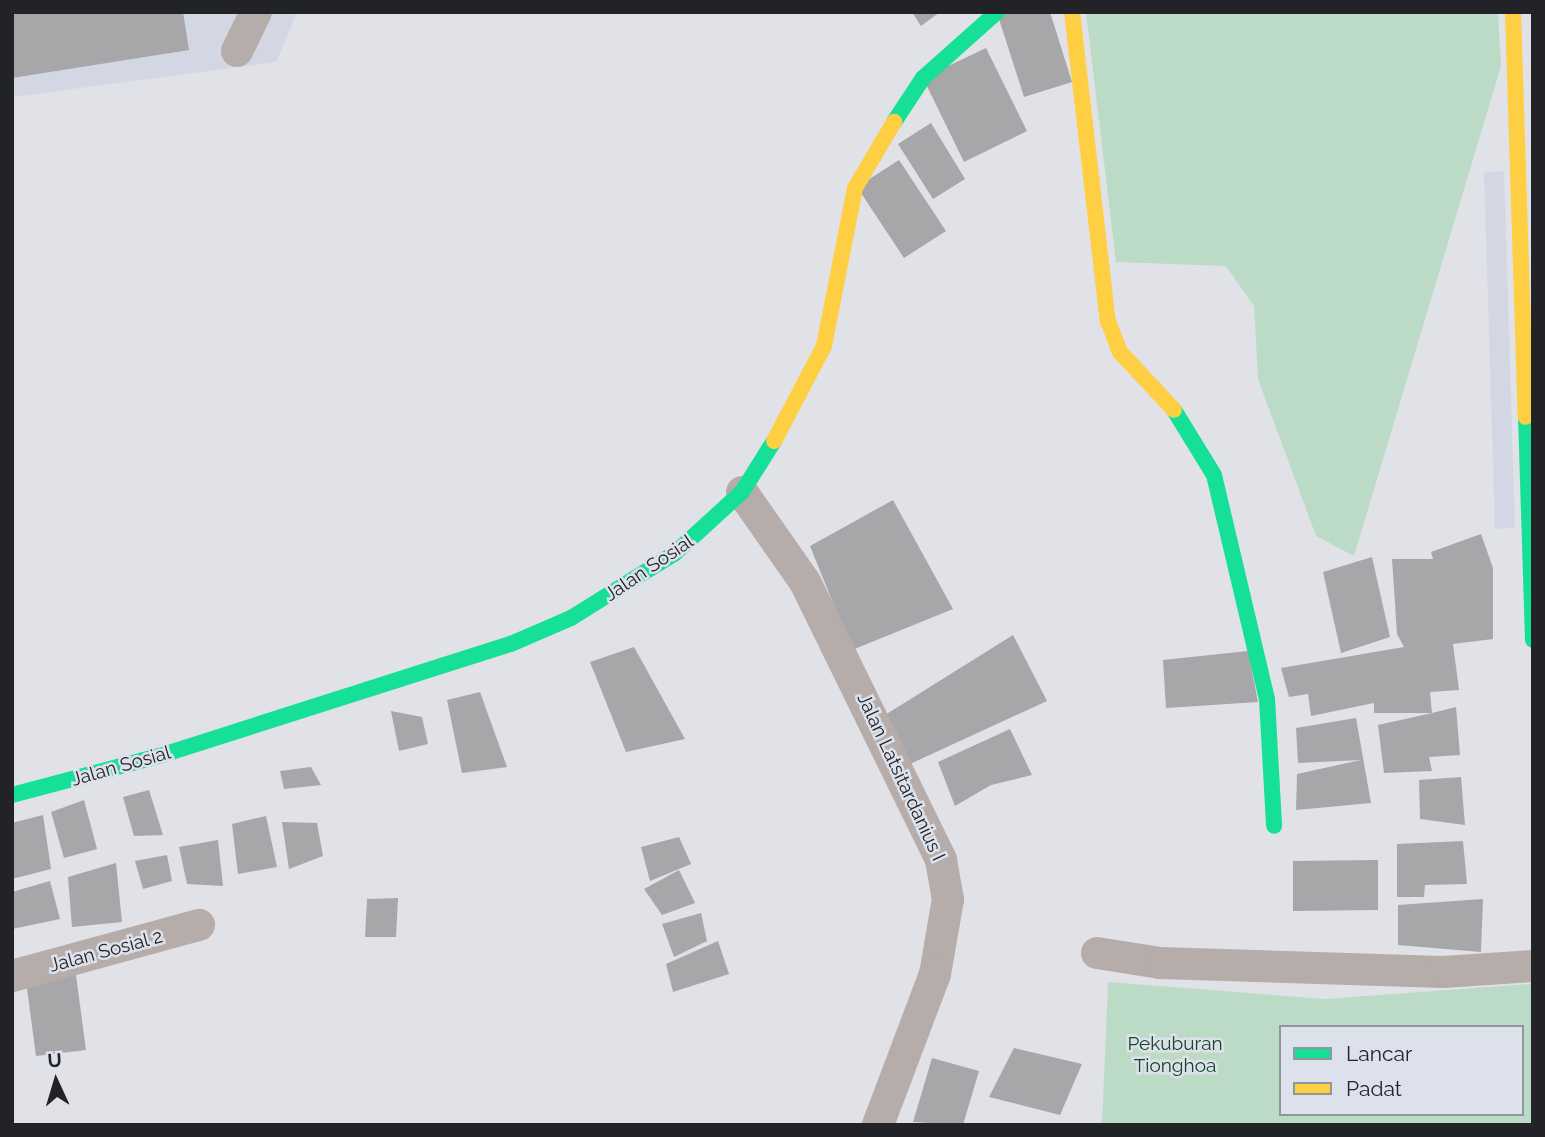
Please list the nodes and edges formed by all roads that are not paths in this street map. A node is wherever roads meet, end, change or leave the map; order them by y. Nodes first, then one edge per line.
1 (256, 12) edge
2 (997, 12) edge
3 (1072, 12) edge
4 (1513, 12) edge
5 (236, 51) dead end
6 (1526, 81) edge
7 (742, 492) junction
8 (1532, 620) edge
9 (12, 794) edge
10 (1275, 826) dead end
11 (199, 925) dead end
12 (1097, 953) dead end
13 (1533, 966) edge
14 (12, 976) edge
15 (878, 1125) edge

1 - 5 street
2 - 7 main road, Jalan Sosial
3 - 10 main road
4 - 6 main road
6 - 8 main road
7 - 9 main road, Jalan Sosial
7 - 15 street, Jalan Latsitardanius I
11 - 14 street, Jalan Sosial 2
12 - 13 street

